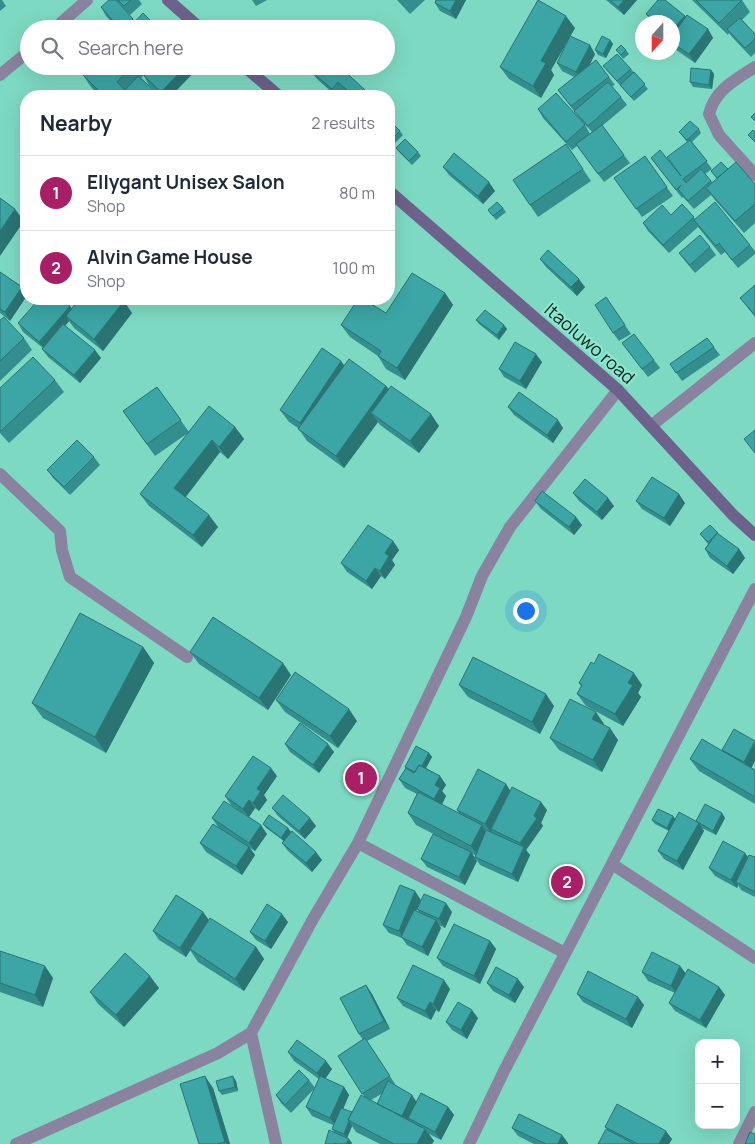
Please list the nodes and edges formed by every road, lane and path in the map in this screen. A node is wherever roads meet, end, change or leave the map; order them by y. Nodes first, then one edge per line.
1 (86, 0) edge
2 (168, 0) edge
3 (64, 20) edge
4 (191, 20) edge
5 (20, 58) edge
6 (755, 67) edge
7 (0, 75) edge
8 (254, 75) edge
9 (272, 90) edge
10 (755, 175) edge
11 (395, 196) edge
12 (755, 343) edge
13 (618, 390) junction
14 (652, 425) junction
15 (0, 474) edge
16 (755, 535) edge
17 (755, 589) edge
18 (186, 656) dead end
19 (358, 843) junction
20 (612, 864) junction
21 (565, 953) junction
22 (755, 958) edge
23 (251, 1033) junction
24 (755, 1112) edge
25 (16, 1144) edge
26 (276, 1144) edge
27 (469, 1144) edge
28 (740, 1144) edge

1 - 3 street
2 - 4 street
5 - 7 street
6 - 10 street
8 - 9 street
11 - 13 street, Itaoluwo road
12 - 14 street
13 - 14 street, Itaoluwo road
13 - 19 street
14 - 16 street, Itaoluwo road
15 - 18 street
17 - 20 street
19 - 21 street
19 - 23 street
20 - 21 street
20 - 22 street
21 - 27 street
23 - 25 street
23 - 26 street
24 - 28 street

